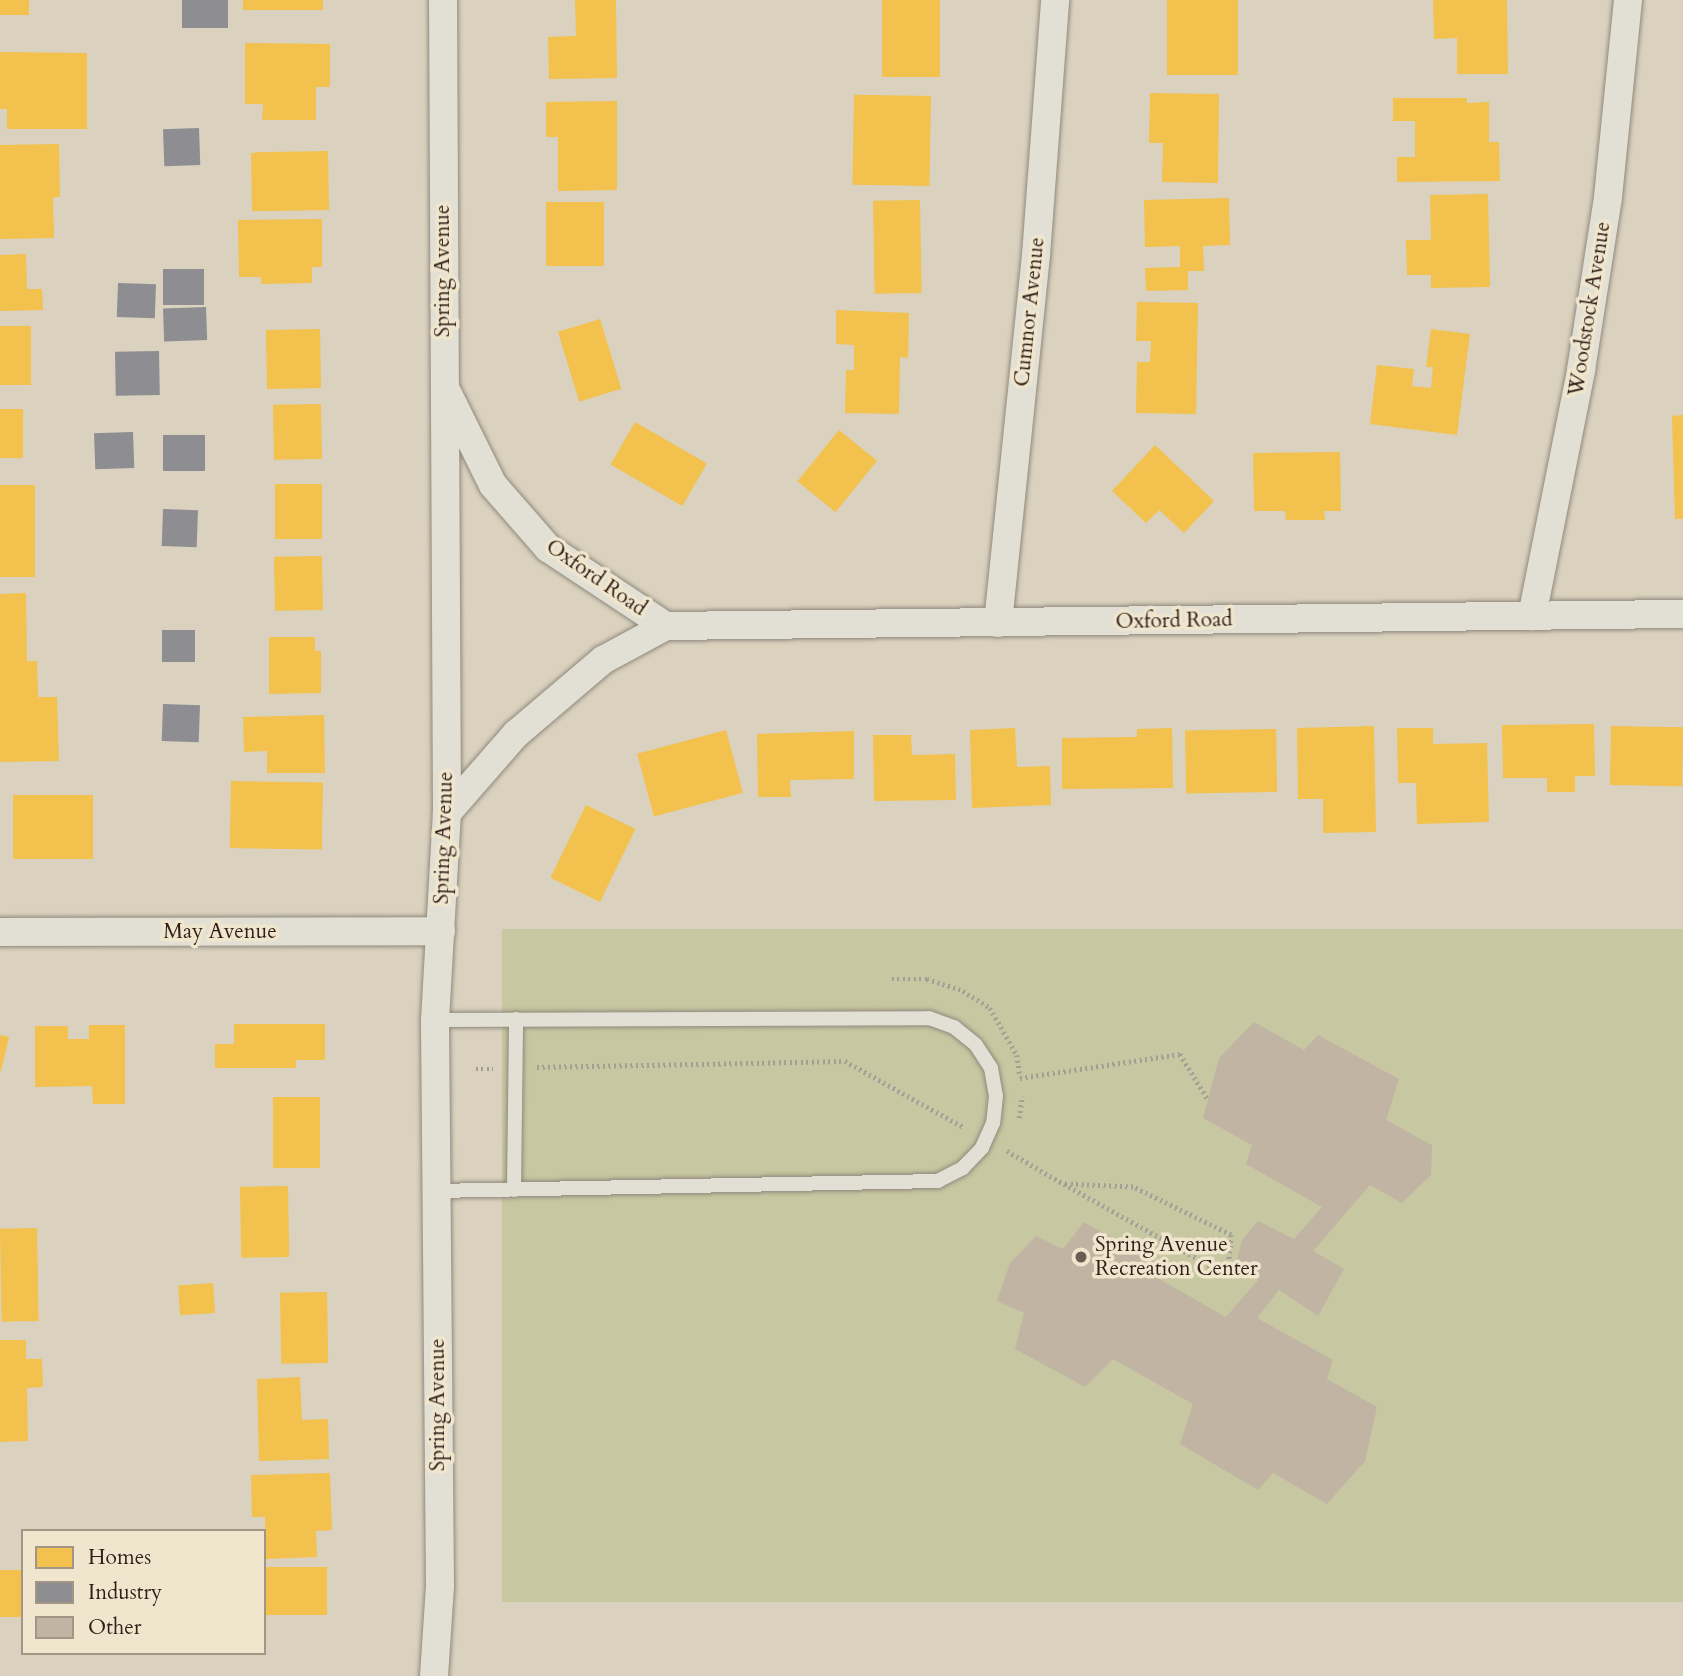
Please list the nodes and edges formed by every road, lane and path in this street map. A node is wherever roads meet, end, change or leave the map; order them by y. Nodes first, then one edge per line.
1 (443, 0) edge
2 (1055, 0) edge
3 (1628, 0) edge
4 (443, 383) junction
5 (1683, 614) edge
6 (1532, 615) junction
7 (998, 623) junction
8 (666, 626) junction
9 (447, 813) junction
10 (441, 931) junction
11 (0, 932) edge
12 (516, 1019) junction
13 (435, 1020) junction
14 (515, 1068) junction
15 (476, 1069) dead end
16 (1020, 1078) dead end
17 (1207, 1098) dead end
18 (986, 1140) junction
19 (1064, 1184) junction
20 (514, 1190) junction
21 (436, 1192) junction
22 (434, 1676) edge

1 - 4 street, Spring Avenue
2 - 7 street, Cumnor Avenue
3 - 6 street, Woodstock Avenue
4 - 8 street, Oxford Road
4 - 9 street, Spring Avenue
5 - 6 street, Oxford Road
6 - 7 street, Oxford Road
7 - 8 street, Oxford Road
8 - 9 street, Oxford Road
9 - 10 street, Spring Avenue
10 - 11 street, May Avenue
10 - 13 street, Spring Avenue
12 - 13 lane
12 - 14 lane
12 - 18 lane
13 - 21 street, Spring Avenue
14 - 15 path
14 - 18 path
14 - 20 lane
16 - 17 path
18 - 19 path
18 - 20 lane
19 - 19 path
20 - 21 lane
21 - 22 street, Spring Avenue

